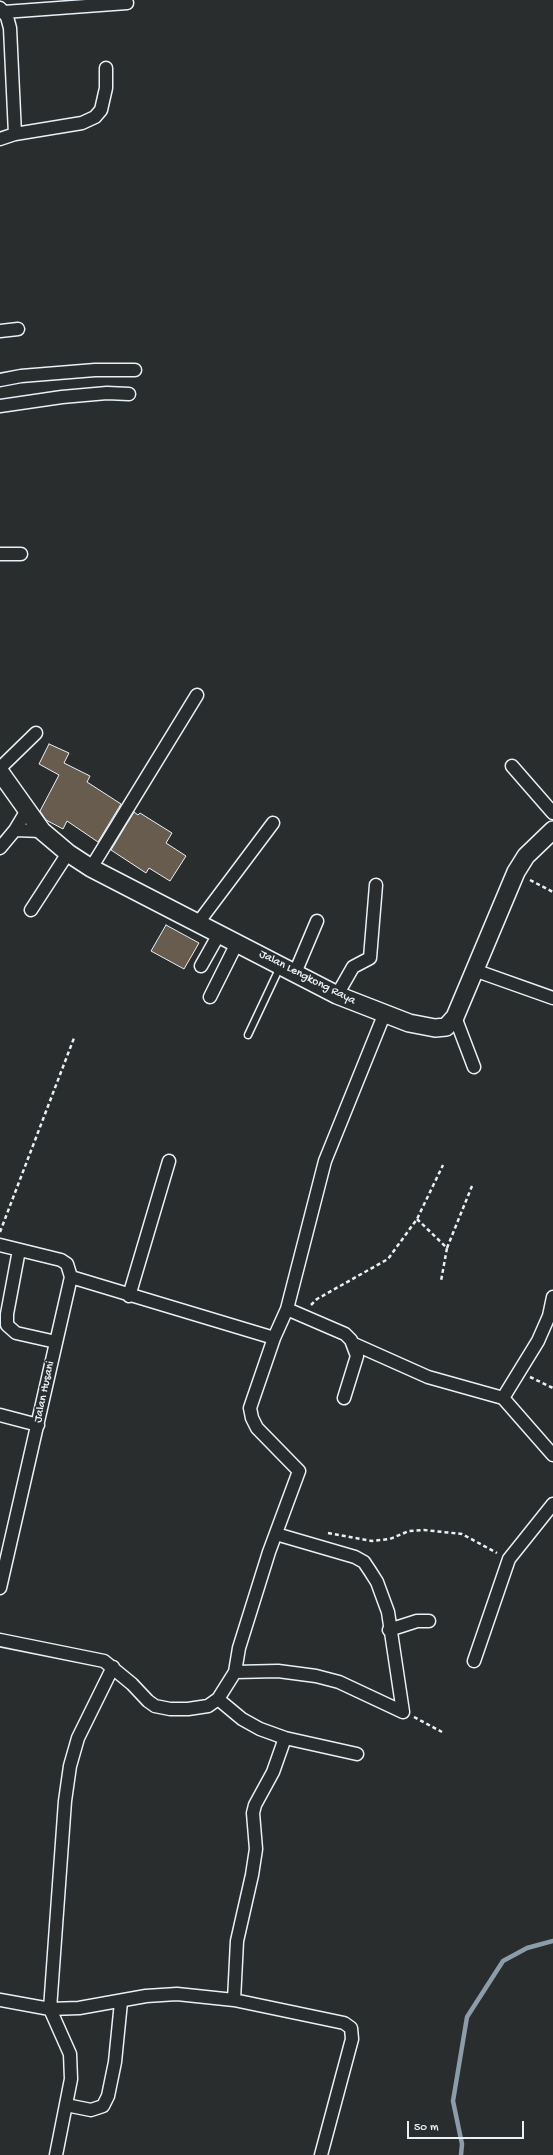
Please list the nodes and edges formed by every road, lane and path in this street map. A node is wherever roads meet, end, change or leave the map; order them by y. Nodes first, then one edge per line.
1 (127, 3) dead end
2 (2, 10) edge
3 (106, 68) dead end
4 (15, 134) junction
5 (0, 139) edge
6 (18, 329) dead end
7 (0, 331) edge
8 (135, 370) dead end
9 (0, 380) edge
10 (129, 394) dead end
11 (0, 406) edge
12 (0, 554) edge
13 (21, 554) dead end
14 (197, 695) dead end
15 (36, 733) dead end
16 (512, 766) dead end
17 (0, 768) edge
18 (0, 772) edge
19 (27, 810) junction
20 (553, 813) edge
21 (273, 822) dead end
22 (15, 830) junction
23 (553, 830) edge
24 (42, 831) junction
25 (0, 848) edge
26 (68, 853) junction
27 (91, 868) junction
28 (516, 872) junction
29 (376, 885) dead end
30 (553, 892) edge
31 (31, 910) dead end
32 (317, 922) dead end
33 (198, 923) junction
34 (219, 934) junction
35 (237, 943) junction
36 (201, 966) dead end
37 (288, 970) junction
38 (474, 970) junction
39 (337, 995) junction
40 (210, 997) dead end
41 (553, 998) edge
42 (384, 1015) junction
43 (455, 1016) junction
44 (248, 1035) dead end
45 (74, 1038) dead end
46 (474, 1067) dead end
47 (169, 1161) dead end
48 (443, 1165) dead end
49 (472, 1186) dead end
50 (417, 1219) junction
51 (0, 1232) edge
52 (0, 1245) edge
53 (447, 1248) junction
54 (19, 1250) junction
55 (71, 1278) junction
56 (441, 1281) dead end
57 (130, 1296) junction
58 (553, 1297) edge
59 (287, 1309) junction
60 (301, 1315) junction
61 (274, 1338) junction
62 (56, 1342) junction
63 (354, 1344) junction
64 (519, 1372) junction
65 (553, 1388) edge
66 (344, 1398) dead end
67 (503, 1398) junction
68 (0, 1415) edge
69 (38, 1425) junction
70 (553, 1455) edge
71 (553, 1504) edge
72 (322, 1532) dead end
73 (276, 1534) junction
74 (509, 1560) junction
75 (0, 1588) edge
76 (429, 1621) dead end
77 (389, 1630) junction
78 (0, 1640) edge
79 (474, 1661) dead end
80 (113, 1668) junction
81 (235, 1672) junction
82 (218, 1699) junction
83 (403, 1712) junction
84 (442, 1732) dead end
85 (285, 1738) junction
86 (357, 1754) dead end
87 (0, 2000) edge
88 (234, 2000) junction
89 (121, 2002) junction
90 (50, 2009) junction
91 (66, 2105) junction
92 (56, 2155) edge
93 (322, 2155) edge

1 - 2 street
2 - 4 street
3 - 4 street
4 - 5 street
6 - 7 street
8 - 9 street
10 - 11 street
12 - 13 street
14 - 27 street
15 - 17 street
16 - 20 street
18 - 19 street, Jalan Lengkong Raya
19 - 22 street
19 - 24 street, Jalan Lengkong Raya
21 - 33 street
22 - 24 street
22 - 25 street
23 - 28 street, Jalan Lengkong Raya
24 - 26 street, Jalan Lengkong Raya
26 - 27 street, Jalan Lengkong Raya
26 - 31 street
27 - 33 street, Jalan Lengkong Raya
28 - 30 path
28 - 38 street, Jalan Lengkong Raya
29 - 39 street
32 - 37 street
33 - 34 street, Jalan Lengkong Raya
34 - 35 street, Jalan Lengkong Raya
34 - 36 street
35 - 37 street, Jalan Lengkong Raya
35 - 40 street
37 - 39 street, Jalan Lengkong Raya
37 - 44 lane
38 - 41 street
38 - 43 street, Jalan Lengkong Raya
39 - 42 street, Jalan Lengkong Raya
42 - 43 street, Jalan Lengkong Raya
42 - 59 street
43 - 46 street
45 - 51 path
47 - 57 street
48 - 50 path
49 - 53 path
50 - 53 path
50 - 60 path
52 - 54 street
53 - 56 path
54 - 55 street
54 - 62 street
55 - 57 street
55 - 62 street, Jalan Husani
57 - 61 street
58 - 64 street
59 - 60 street
59 - 61 street
60 - 63 street
61 - 73 street
62 - 69 street, Jalan Husani
63 - 66 street
63 - 67 street
64 - 65 path
64 - 67 street
67 - 70 street
68 - 69 street
69 - 75 street, Jalan Husani
71 - 74 street
72 - 74 path
73 - 77 street
73 - 81 street
74 - 79 street
76 - 77 street
77 - 83 street
78 - 80 street
80 - 82 street
80 - 90 street
81 - 82 street
81 - 83 street
82 - 85 street
83 - 84 path
85 - 86 street
85 - 88 street
87 - 90 street
88 - 89 street
88 - 93 street
89 - 90 street
89 - 91 street
90 - 91 street
91 - 92 street

